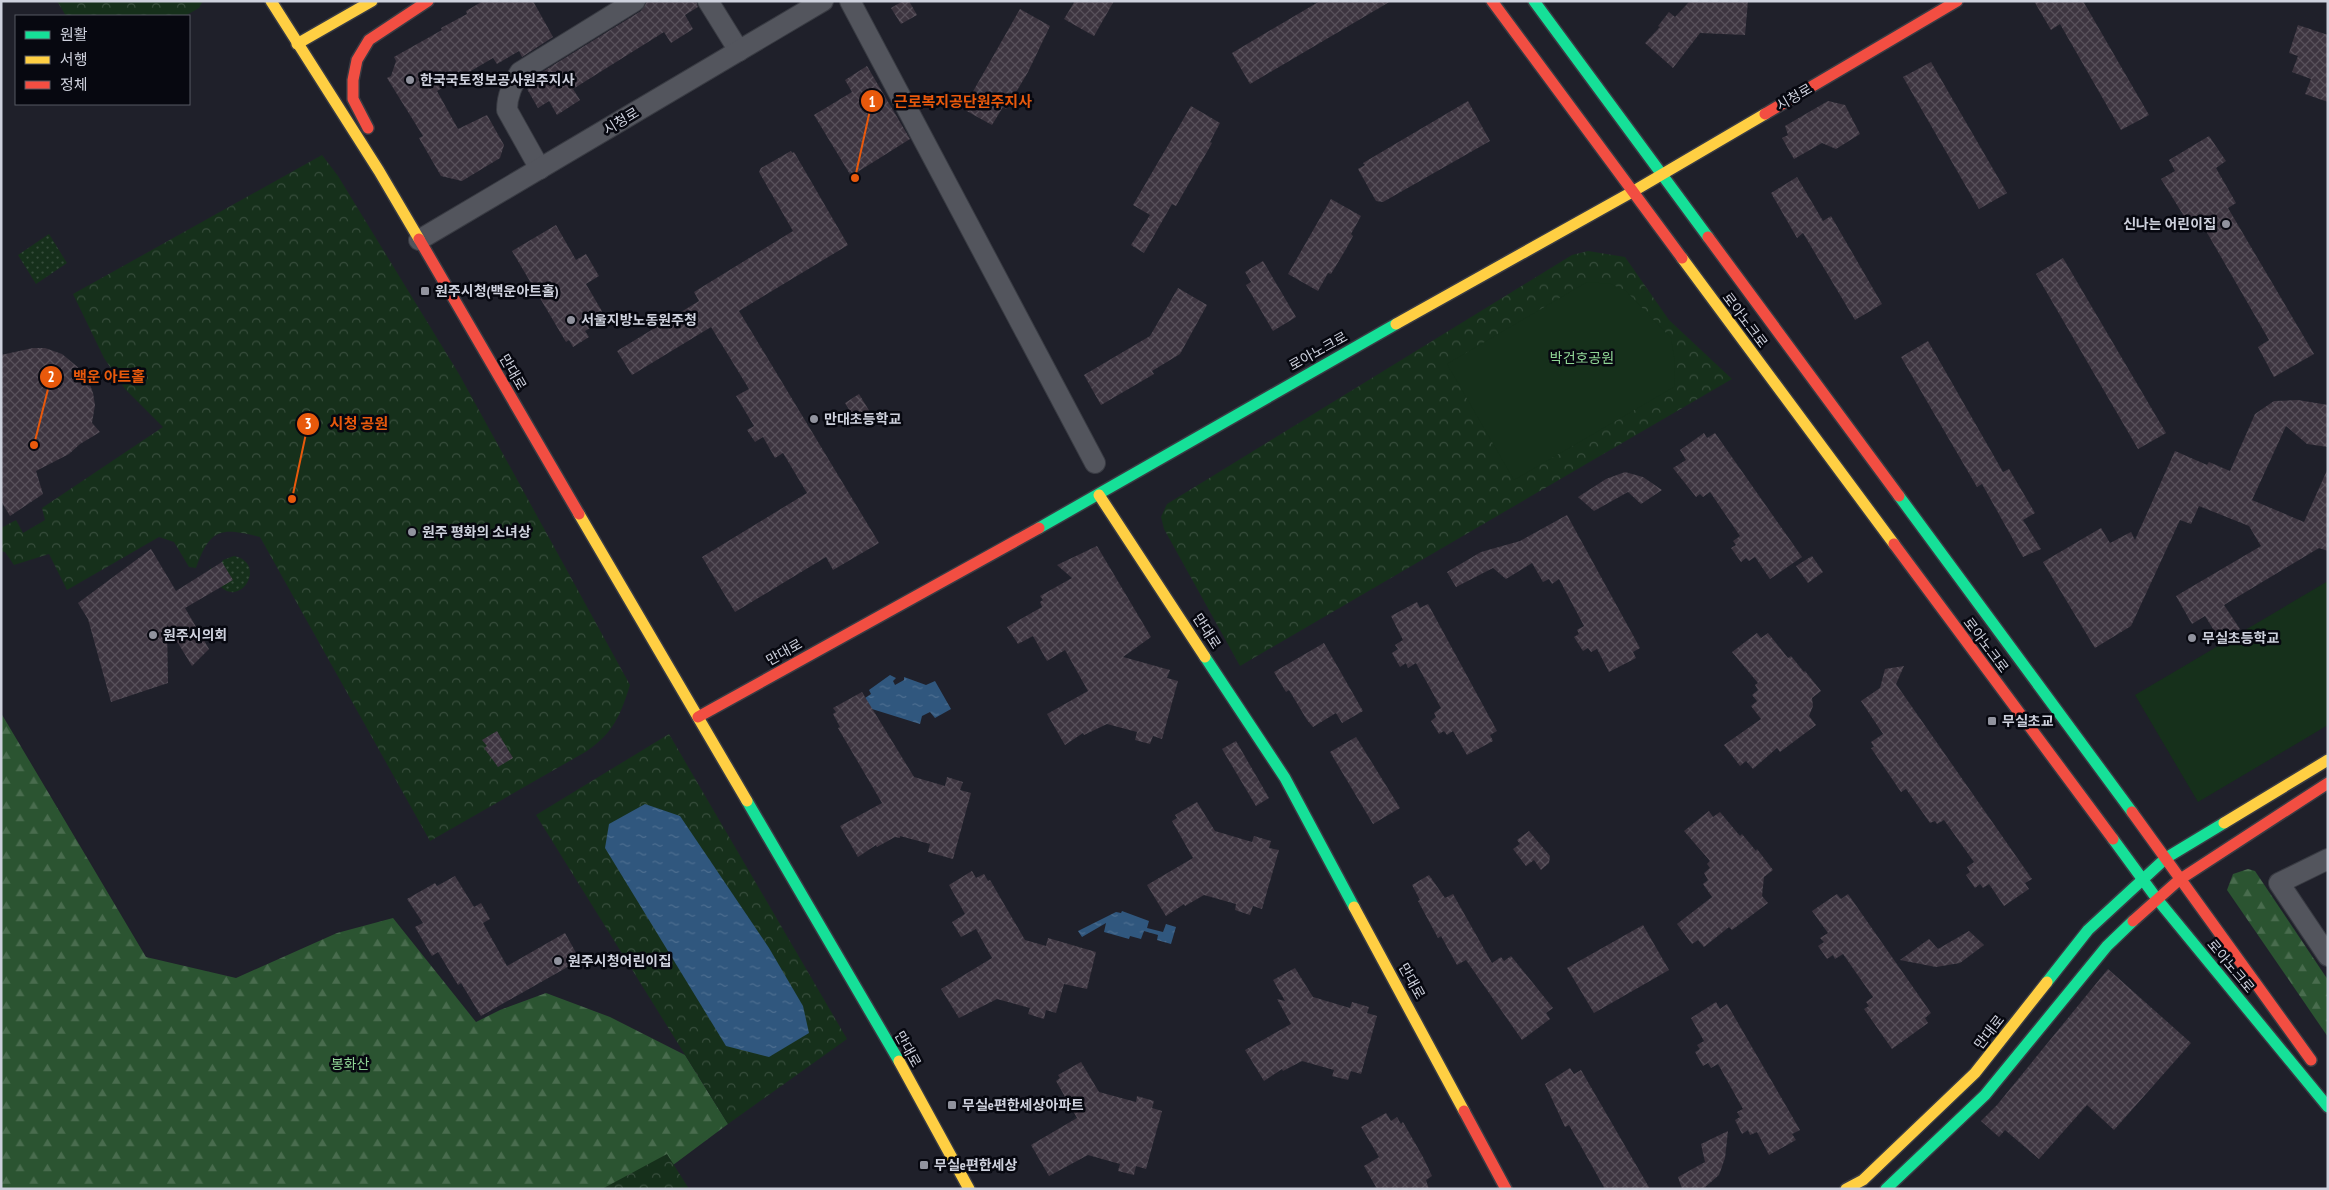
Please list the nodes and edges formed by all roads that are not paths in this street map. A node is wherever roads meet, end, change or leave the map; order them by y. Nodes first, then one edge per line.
1 (372, 1) edge
2 (428, 1) edge
3 (635, 1) edge
4 (708, 1) edge
5 (823, 1) edge
6 (850, 1) edge
7 (1492, 1) edge
8 (1534, 1) edge
9 (1957, 1) edge
10 (276, 3) edge
11 (297, 44) junction
12 (739, 51) junction
13 (540, 168) junction
14 (379, 171) junction
15 (1662, 174) junction
16 (1632, 192) junction
17 (419, 240) junction
18 (1095, 463) dead end
19 (1099, 495) junction
20 (698, 717) junction
21 (2328, 760) edge
22 (2328, 783) edge
23 (2166, 858) junction
24 (2328, 858) edge
25 (2142, 880) junction
26 (2180, 880) junction
27 (2156, 899) junction
28 (2328, 956) edge
29 (2316, 1067) dead end
30 (2328, 1107) edge
31 (969, 1189) edge
32 (1506, 1189) edge
33 (1846, 1189) edge
34 (1886, 1189) edge

1 - 11 street
2 - 14 street
3 - 13 street
4 - 12 street
5 - 12 street, 시청로
6 - 18 street
7 - 16 street, 로아노크로
8 - 15 street, 로아노크로
9 - 15 street, 시청로
10 - 11 street, 만대로
11 - 14 street, 만대로
12 - 13 street, 시청로
13 - 17 street, 시청로
14 - 17 street, 만대로
15 - 16 street, 시청로
15 - 23 street, 로아노크로
16 - 19 street, 로아노크로
16 - 25 street, 로아노크로
17 - 20 street, 만대로
19 - 20 street, 만대로
19 - 32 street, 만대로
20 - 31 street, 만대로
21 - 23 street, 만대로
22 - 26 street
23 - 25 street, 만대로
23 - 26 street, 로아노크로
24 - 28 street
25 - 27 street, 로아노크로
25 - 33 street, 만대로
26 - 27 street
26 - 29 street, 로아노크로
27 - 30 street, 로아노크로
27 - 34 street

